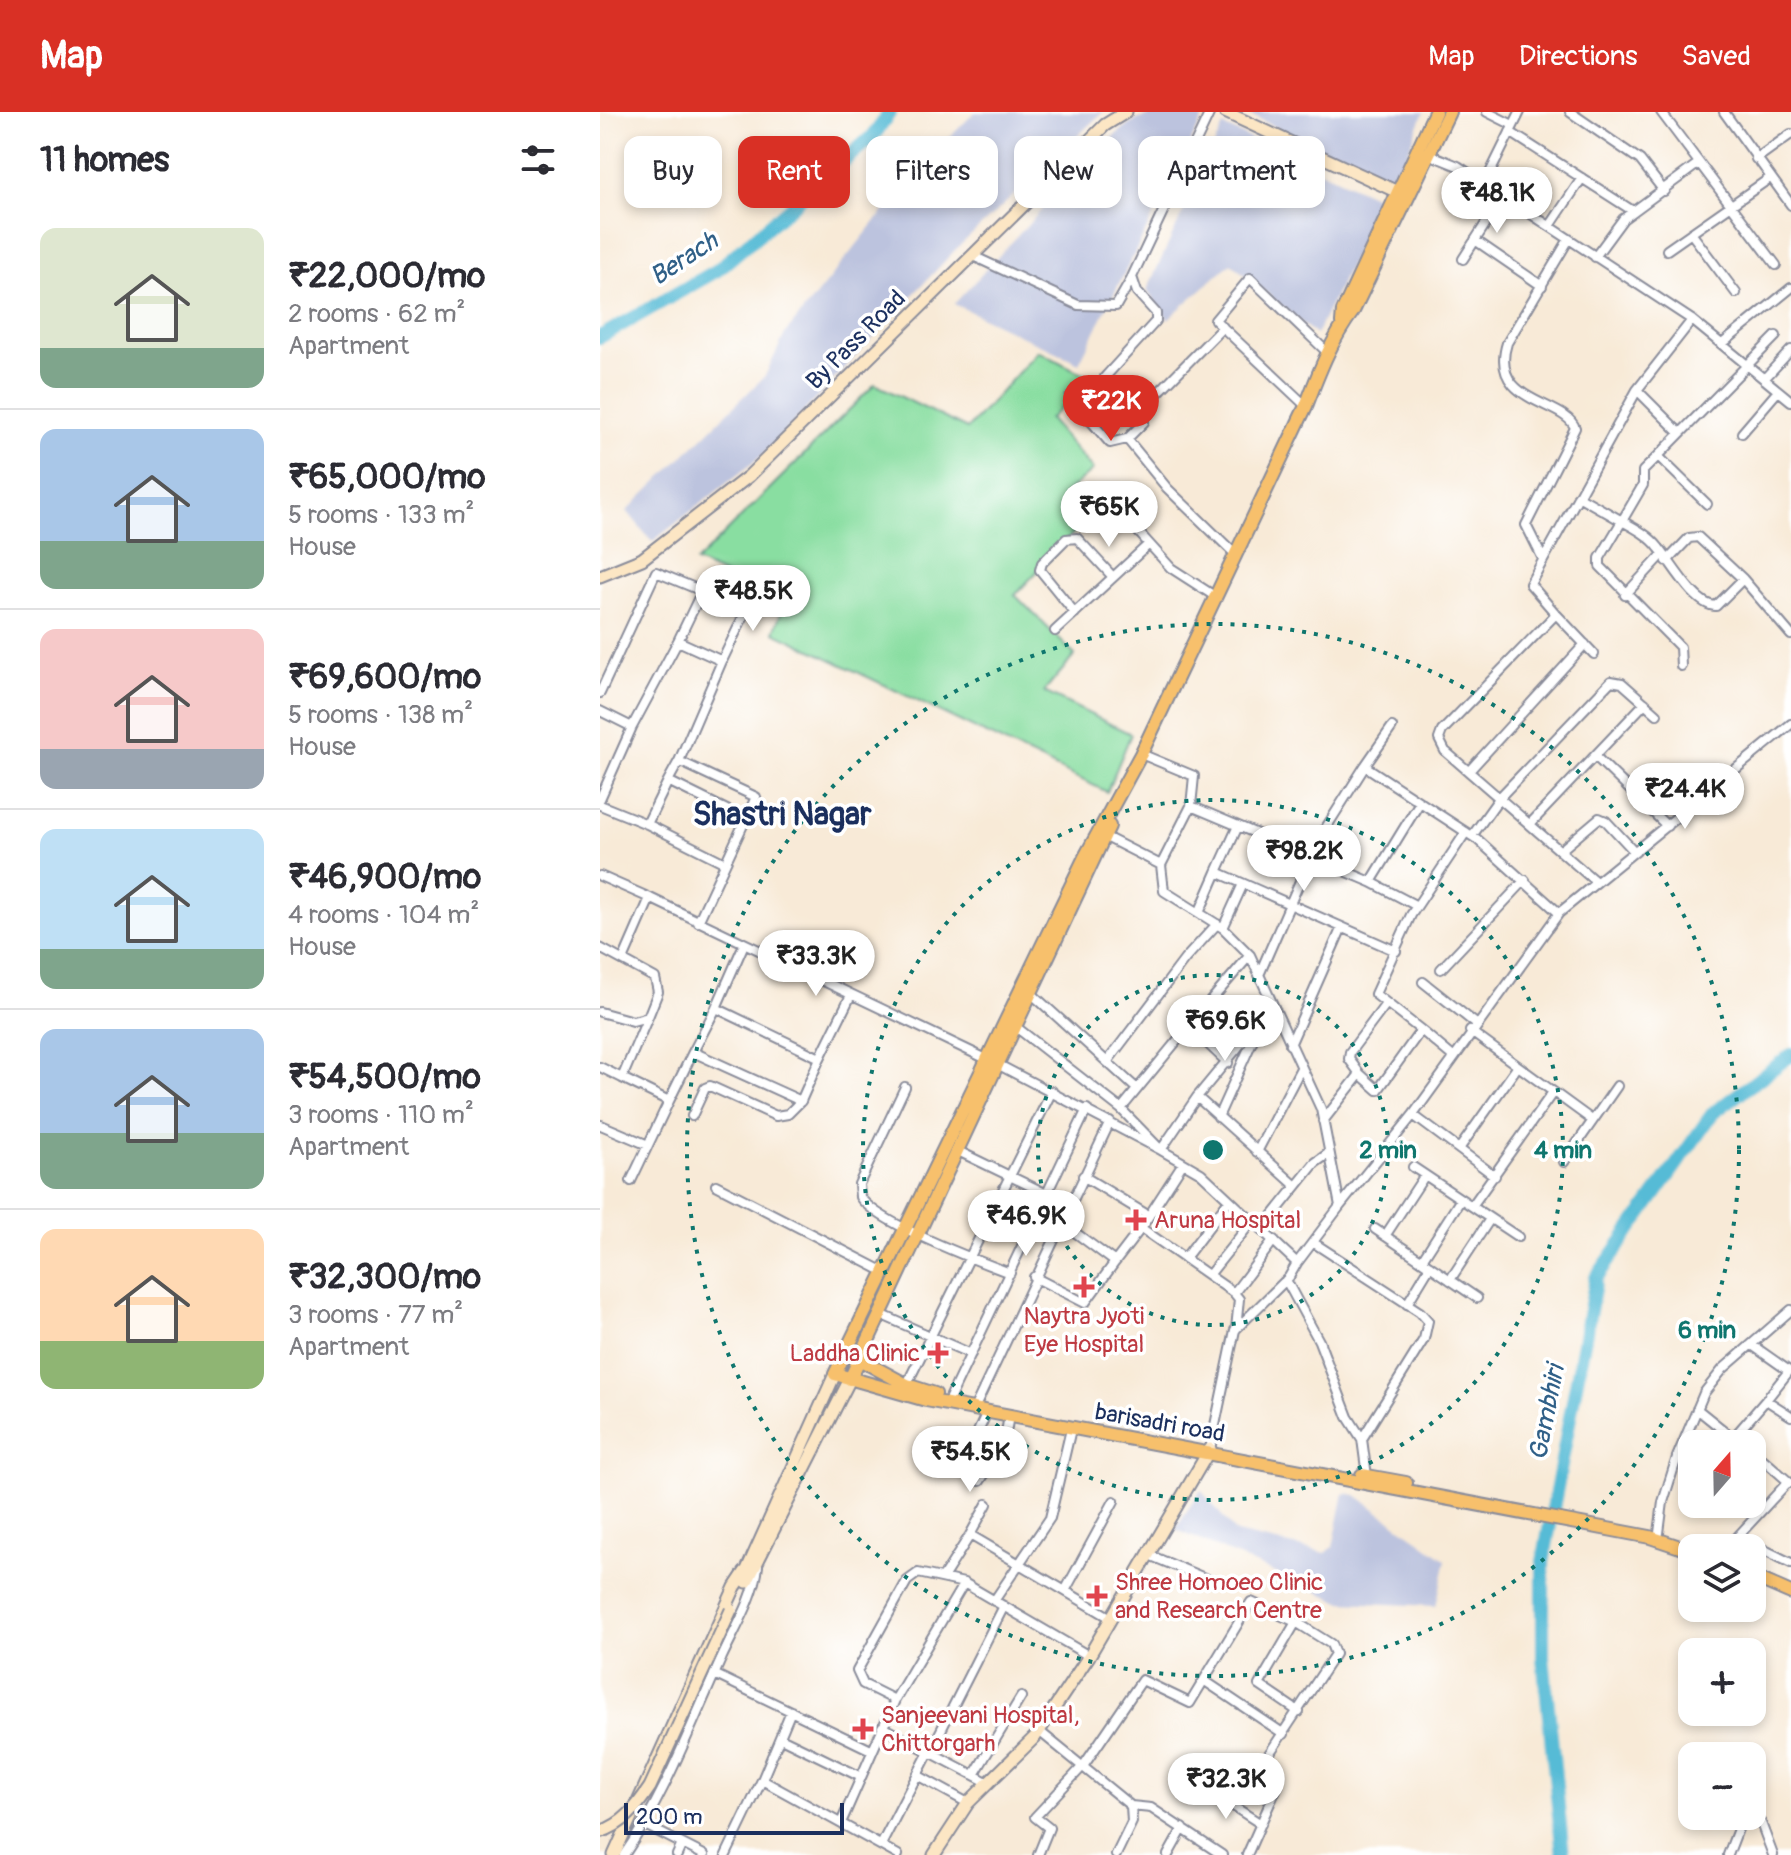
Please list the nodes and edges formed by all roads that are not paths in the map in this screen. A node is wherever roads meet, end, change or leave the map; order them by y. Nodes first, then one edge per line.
1 (1126, 112) edge
2 (1210, 112) edge
3 (1225, 112) edge
4 (1435, 112) edge
5 (1449, 112) edge
6 (1487, 112) edge
7 (1520, 112) edge
8 (1661, 112) edge
9 (1724, 112) edge
10 (1573, 113) edge
11 (1511, 129) junction
12 (1791, 134) edge
13 (1423, 152) junction
14 (1756, 159) junction
15 (1699, 163) junction
16 (1582, 178) junction
17 (1770, 178) junction
18 (1485, 183) junction
19 (1664, 191) junction
20 (1403, 195) junction
21 (1504, 195) junction
22 (1791, 205) edge
23 (1732, 207) junction
24 (1633, 211) junction
25 (1550, 226) junction
26 (1691, 233) junction
27 (1569, 239) junction
28 (1475, 240) junction
29 (1667, 250) dead end
30 (973, 256) junction
31 (1595, 257) junction
32 (1463, 259) dead end
33 (1776, 265) dead end
34 (1132, 277) junction
35 (1542, 286) junction
36 (1791, 288) edge
37 (1736, 293) dead end
38 (1780, 298) junction
39 (1791, 306) edge
40 (1692, 320) junction
41 (1223, 327) junction
42 (1776, 336) dead end
43 (1722, 344) junction
44 (1791, 350) edge
45 (1327, 352) junction
46 (1745, 363) junction
47 (1764, 379) junction
48 (1637, 390) junction
49 (1778, 391) junction
50 (1070, 397) dead end
51 (1791, 401) edge
52 (1306, 406) junction
53 (1139, 412) junction
54 (1680, 433) junction
55 (1742, 433) dead end
56 (1127, 439) junction
57 (1658, 456) junction
58 (1578, 496) junction
59 (1707, 504) dead end
60 (1123, 515) dead end
61 (1622, 521) junction
62 (1149, 544) junction
63 (1236, 555) junction
64 (646, 556) junction
65 (1665, 557) junction
66 (1543, 559) junction
67 (656, 572) junction
68 (600, 576) edge
69 (1113, 577) junction
70 (1743, 579) junction
71 (756, 590) dead end
72 (1625, 595) junction
73 (1216, 597) junction
74 (1075, 613) junction
75 (1556, 614) junction
76 (1055, 631) dead end
77 (1791, 635) edge
78 (678, 641) junction
79 (1585, 644) junction
80 (1594, 654) dead end
81 (722, 661) junction
82 (1681, 666) dead end
83 (600, 693) edge
84 (1645, 703) junction
85 (600, 711) edge
86 (1657, 714) dead end
87 (1791, 724) edge
88 (632, 727) junction
89 (1392, 727) dead end
90 (1141, 754) junction
91 (1596, 757) junction
92 (679, 761) junction
93 (1365, 766) junction
94 (1470, 770) junction
95 (668, 781) junction
96 (1500, 797) junction
97 (600, 799) edge
98 (1420, 802) junction
99 (600, 805) edge
100 (1191, 806) junction
101 (745, 819) junction
102 (647, 824) junction
103 (1530, 824) junction
104 (1238, 826) junction
105 (1667, 826) junction
106 (1469, 834) junction
107 (1102, 835) junction
108 (1560, 851) junction
109 (1634, 851) junction
110 (1310, 856) junction
111 (725, 863) junction
112 (1161, 865) junction
113 (1217, 872) junction
114 (600, 876) edge
115 (1525, 880) junction
116 (1371, 882) junction
117 (1596, 882) junction
118 (1243, 884) junction
119 (650, 898) junction
120 (1290, 904) junction
121 (1417, 906) junction
122 (1199, 913) junction
123 (1559, 913) junction
124 (698, 922) junction
125 (1220, 926) junction
126 (1342, 927) junction
127 (744, 944) junction
128 (600, 948) edge
129 (1396, 951) junction
130 (1250, 955) junction
131 (623, 960) junction
132 (1441, 969) dead end
133 (1259, 975) junction
134 (1423, 982) dead end
135 (1031, 993) junction
136 (850, 997) junction
137 (1386, 1004) junction
138 (1272, 1006) junction
139 (716, 1008) junction
140 (600, 1012) edge
141 (648, 1017) junction
142 (1261, 1024) junction
143 (1189, 1026) junction
144 (1016, 1027) junction
145 (1473, 1028) junction
146 (1421, 1030) junction
147 (1290, 1045) junction
148 (693, 1052) junction
149 (1452, 1056) junction
150 (820, 1058) junction
151 (985, 1059) junction
152 (1107, 1062) junction
153 (1228, 1063) junction
154 (999, 1065) junction
155 (1518, 1066) junction
156 (600, 1067) edge
157 (1301, 1068) junction
158 (1360, 1074) junction
159 (622, 1078) junction
160 (1617, 1086) dead end
161 (905, 1087) dead end
162 (1137, 1089) junction
163 (1052, 1091) junction
164 (1553, 1092) junction
165 (1197, 1097) junction
166 (669, 1101) junction
167 (801, 1101) junction
168 (1087, 1109) junction
169 (1121, 1109) junction
170 (1413, 1115) junction
171 (692, 1116) dead end
172 (1218, 1117) junction
173 (1592, 1120) junction
174 (1323, 1121) junction
175 (1110, 1122) junction
176 (601, 1125) edge
177 (648, 1145) junction
178 (1459, 1149) junction
179 (1161, 1150) junction
180 (958, 1151) junction
181 (1257, 1152) junction
182 (1329, 1153) junction
183 (1564, 1162) dead end
184 (1183, 1163) junction
185 (1413, 1167) dead end
186 (1425, 1175) junction
187 (1083, 1176) junction
188 (1495, 1176) junction
189 (1010, 1177) junction
190 (631, 1181) dead end
191 (716, 1185) dead end
192 (1296, 1186) junction
193 (1045, 1198) junction
194 (1461, 1199) junction
195 (1229, 1200) junction
196 (1340, 1206) junction
197 (1472, 1206) junction
198 (1149, 1216) junction
199 (1063, 1218) junction
200 (1490, 1219) junction
201 (1253, 1220) junction
202 (1141, 1228) junction
203 (1262, 1229) junction
204 (1375, 1229) dead end
205 (913, 1230) junction
206 (1385, 1236) junction
207 (1518, 1237) dead end
208 (1274, 1240) junction
209 (1314, 1243) junction
210 (969, 1258) junction
211 (1185, 1258) junction
212 (1115, 1262) junction
213 (1297, 1263) junction
214 (1426, 1263) junction
215 (885, 1272) junction
216 (1010, 1273) junction
217 (1209, 1275) junction
218 (1034, 1277) junction
219 (1286, 1280) junction
220 (1450, 1280) junction
221 (1234, 1293) junction
222 (1477, 1298) dead end
223 (1407, 1304) junction
224 (1791, 1310) edge
225 (880, 1314) junction
226 (1235, 1330) junction
227 (930, 1336) junction
228 (1752, 1345) junction
229 (846, 1352) junction
230 (971, 1354) junction
231 (859, 1359) junction
232 (1790, 1371) edge
233 (835, 1374) junction
234 (850, 1379) junction
235 (904, 1390) junction
236 (1766, 1400) junction
237 (948, 1401) junction
238 (979, 1408) junction
239 (1697, 1409) junction
240 (1009, 1416) junction
241 (1791, 1416) edge
242 (1076, 1428) junction
243 (1362, 1439) junction
244 (1209, 1452) junction
245 (1677, 1457) joint
246 (1766, 1462) edge
247 (1367, 1476) junction
248 (1383, 1483) junction
249 (1789, 1483) edge
250 (786, 1492) junction
251 (1114, 1501) dead end
252 (987, 1504) dead end
253 (1659, 1533) junction
254 (1744, 1534) edge
255 (970, 1535) junction
256 (1678, 1541) edge
257 (1678, 1546) edge
258 (1766, 1551) edge
259 (1149, 1555) junction
260 (758, 1562) junction
261 (1791, 1563) edge
262 (1021, 1565) junction
263 (745, 1572) junction
264 (944, 1576) junction
265 (1214, 1582) dead end
266 (1766, 1582) edge
267 (964, 1583) junction
268 (1065, 1591) junction
269 (1791, 1593) edge
270 (994, 1601) junction
271 (1004, 1606) junction
272 (731, 1610) junction
273 (1111, 1618) junction
274 (1296, 1622) junction
275 (1089, 1656) junction
276 (714, 1674) junction
277 (1205, 1681) junction
278 (1021, 1697) dead end
279 (895, 1700) junction
280 (791, 1711) junction
281 (1299, 1712) junction
282 (882, 1727) junction
283 (1039, 1731) junction
284 (1284, 1734) junction
285 (781, 1738) junction
286 (871, 1750) junction
287 (930, 1752) junction
288 (1084, 1765) junction
289 (917, 1775) junction
290 (974, 1775) junction
291 (859, 1776) junction
292 (762, 1780) junction
293 (989, 1783) junction
294 (1208, 1790) dead end
295 (968, 1803) junction
296 (1131, 1806) junction
297 (841, 1823) junction
298 (643, 1824) junction
299 (1261, 1824) junction
300 (1183, 1828) junction
301 (1738, 1830) edge
302 (1764, 1830) edge
303 (600, 1832) edge
304 (682, 1844) junction
305 (881, 1845) junction
306 (614, 1855) edge
307 (624, 1855) edge
308 (677, 1855) edge
309 (704, 1855) edge
310 (726, 1855) edge
311 (898, 1855) edge
312 (934, 1855) edge
313 (1038, 1855) edge
314 (1116, 1855) edge
315 (1168, 1855) edge
316 (1222, 1855) edge
317 (1247, 1855) edge
318 (1728, 1855) edge
319 (1773, 1855) edge

1 - 30 street, By Pass Road
2 - 34 street
3 - 20 street
4 - 13 main road
5 - 13 main road
6 - 11 street
7 - 11 street
8 - 15 street
9 - 14 street
10 - 19 street
11 - 16 street
11 - 18 street
12 - 14 street
13 - 18 street
13 - 20 main road
14 - 17 street
15 - 19 street
15 - 23 street
16 - 24 street
16 - 25 street
17 - 22 street
17 - 23 street
18 - 21 street
19 - 24 street
20 - 45 main road
21 - 25 street
21 - 28 street
23 - 26 street
23 - 33 street
24 - 31 street
25 - 27 street
26 - 29 street
26 - 37 street
27 - 31 street
27 - 35 street
28 - 32 street
28 - 35 street
30 - 34 street
30 - 64 street, By Pass Road
31 - 40 street
34 - 53 street
35 - 66 street
36 - 38 street
38 - 39 street
38 - 43 street
40 - 43 street
40 - 48 street
41 - 45 street
41 - 52 street
41 - 53 street
42 - 46 street
43 - 46 street
44 - 47 street
45 - 52 main road
46 - 47 street
46 - 54 street
47 - 49 street
48 - 54 street
48 - 58 street
49 - 51 street
49 - 55 street
50 - 56 street
52 - 63 main road
53 - 56 street
54 - 57 street
56 - 63 street
57 - 59 street
57 - 61 street
58 - 61 street
58 - 66 street
60 - 62 street
61 - 65 street
61 - 72 street
62 - 69 street
62 - 73 street
63 - 73 main road
64 - 67 street
64 - 68 street, By Pass Road
65 - 70 street
65 - 70 street
65 - 72 street
66 - 75 street
67 - 78 street
67 - 83 street
69 - 74 street
69 - 74 street
70 - 77 street
71 - 81 street
72 - 82 street
73 - 90 main road
74 - 76 street
75 - 79 street
75 - 94 street
78 - 81 street
78 - 88 street
79 - 80 street
79 - 94 street
81 - 92 street
84 - 86 street
84 - 91 street
84 - 96 street
85 - 88 street
87 - 105 street
88 - 97 street
89 - 93 street
90 - 100 street
90 - 107 main road
91 - 103 street
91 - 105 street
92 - 95 street
92 - 101 street
93 - 98 street
93 - 110 street
94 - 96 street
95 - 101 street
95 - 102 street
96 - 103 street
96 - 106 street
98 - 106 street
98 - 116 street
99 - 102 street
100 - 104 street
100 - 112 street
101 - 111 street
102 - 111 street
103 - 108 street
104 - 110 street
104 - 113 street
105 - 109 street
106 - 115 street
106 - 121 street
107 - 112 street
107 - 135 main road
107 - 151 main road
108 - 109 street
108 - 117 street
109 - 117 street
110 - 116 street
110 - 120 street
111 - 124 street
112 - 122 street
113 - 118 street
113 - 122 street
114 - 119 street
115 - 123 street
115 - 132 street
116 - 121 street
117 - 123 street
118 - 120 street
118 - 125 street
119 - 124 street
119 - 131 street
120 - 126 street
120 - 133 street
121 - 129 street
122 - 125 street
123 - 145 street
124 - 127 street
125 - 130 street
125 - 152 street
126 - 129 street
126 - 147 street
127 - 136 street
127 - 139 street
128 - 131 street
129 - 137 street
130 - 133 street
130 - 143 street
131 - 141 street
133 - 138 street
134 - 145 street
135 - 144 main road
135 - 152 street
136 - 150 street
136 - 151 street
137 - 146 street
137 - 158 street
138 - 142 street
138 - 147 street
139 - 148 street
139 - 150 street
140 - 141 street
141 - 159 street
142 - 153 street
142 - 172 street
143 - 153 street
143 - 162 street
144 - 154 main road
144 - 169 street
145 - 149 street
145 - 155 street
146 - 149 street
146 - 158 street
147 - 157 street
148 - 166 street
148 - 167 street
149 - 170 street
150 - 167 street
151 - 154 street
151 - 205 main road
152 - 162 street
153 - 165 street
154 - 163 street
154 - 180 main road
155 - 164 street
155 - 178 street
156 - 159 street
157 - 174 street
157 - 181 street
158 - 174 street
159 - 166 street
160 - 173 street
161 - 205 street
162 - 169 street
163 - 168 street
163 - 189 street
164 - 173 street
164 - 188 street
165 - 172 street
165 - 179 street
166 - 177 street
167 - 171 street
168 - 175 street
168 - 193 street
169 - 179 street
170 - 178 street
170 - 196 street
172 - 181 street
173 - 183 street
174 - 182 street
175 - 179 street
175 - 187 street
176 - 177 street
177 - 190 street
178 - 188 street
179 - 184 street
180 - 189 street
180 - 205 main road
181 - 192 street
182 - 192 street
182 - 196 street
184 - 195 street
184 - 198 street
185 - 186 street
186 - 194 street
186 - 206 street
187 - 198 street
187 - 199 street
188 - 197 street
189 - 193 street
189 - 210 street
191 - 215 street
192 - 203 street
193 - 199 street
193 - 216 street
194 - 197 street
194 - 214 street
195 - 201 street
195 - 211 street
196 - 209 street
197 - 200 street
198 - 202 street
199 - 212 street
199 - 218 street
200 - 207 street
200 - 220 street
201 - 203 street
201 - 217 street
202 - 211 street
202 - 212 street
203 - 208 street
204 - 206 street
205 - 210 street
205 - 215 main road
205 - 225 main road
206 - 214 street
208 - 213 street
208 - 221 street
209 - 213 street
209 - 223 street
210 - 216 street
210 - 227 street
211 - 217 street
212 - 218 street
213 - 219 street
214 - 220 street
214 - 223 street
215 - 229 main road
216 - 230 street
217 - 221 street
218 - 238 street
219 - 226 street
219 - 243 street
220 - 222 street
221 - 226 street
223 - 243 street
224 - 228 street
225 - 227 street
225 - 231 main road
226 - 244 street
227 - 230 street
227 - 235 street
228 - 232 street
228 - 239 street
229 - 231 main road
229 - 233 main road
230 - 237 street
231 - 234 main road
231 - 235 main road
232 - 236 street
233 - 234 main road, barisadri road
233 - 250 street
234 - 235 main road, barisadri road
234 - 250 street
235 - 237 main road, barisadri road
235 - 237 main road, barisadri road
236 - 239 street
236 - 241 street
237 - 238 main road, barisadri road
238 - 240 main road, barisadri road
238 - 240 street
238 - 242 main road, barisadri road
239 - 245 street
240 - 242 main road, barisadri road
242 - 244 main road, barisadri road
242 - 262 street
243 - 247 street
244 - 247 main road, barisadri road
244 - 248 main road, barisadri road
244 - 259 street
245 - 253 street
246 - 249 street
247 - 248 main road, barisadri road
248 - 253 main road
248 - 257 main road
249 - 254 street
250 - 260 street
250 - 263 street
251 - 268 street
252 - 255 street
253 - 256 main road
255 - 262 street
255 - 264 street
258 - 261 street
259 - 265 street
259 - 273 street
260 - 272 street
260 - 276 street
262 - 268 street
262 - 270 street
263 - 272 street
263 - 306 street
264 - 267 street
264 - 279 street
266 - 269 main road
267 - 270 street
267 - 279 street
268 - 273 street
270 - 271 street
271 - 275 street
271 - 287 street
272 - 303 street, bridge
273 - 275 street
274 - 277 street
274 - 281 street
274 - 281 street
275 - 283 street
276 - 280 street
276 - 298 street
277 - 284 street
277 - 288 street
278 - 290 street
279 - 282 street
280 - 285 street
280 - 286 street
281 - 284 street
282 - 286 street
282 - 287 street
283 - 288 street
283 - 293 street
284 - 299 street
285 - 291 street
285 - 292 street
286 - 291 street
287 - 289 street
287 - 290 street
288 - 296 street
288 - 313 street
289 - 295 street
289 - 305 street
290 - 293 street
291 - 297 street
292 - 297 street
292 - 310 street
293 - 295 street
294 - 299 street
295 - 312 street
296 - 300 street
296 - 314 street
297 - 305 street
298 - 304 street
298 - 307 street
299 - 317 street
300 - 315 street
300 - 316 street
301 - 318 street
302 - 319 street
304 - 308 street
304 - 309 street
305 - 311 street

